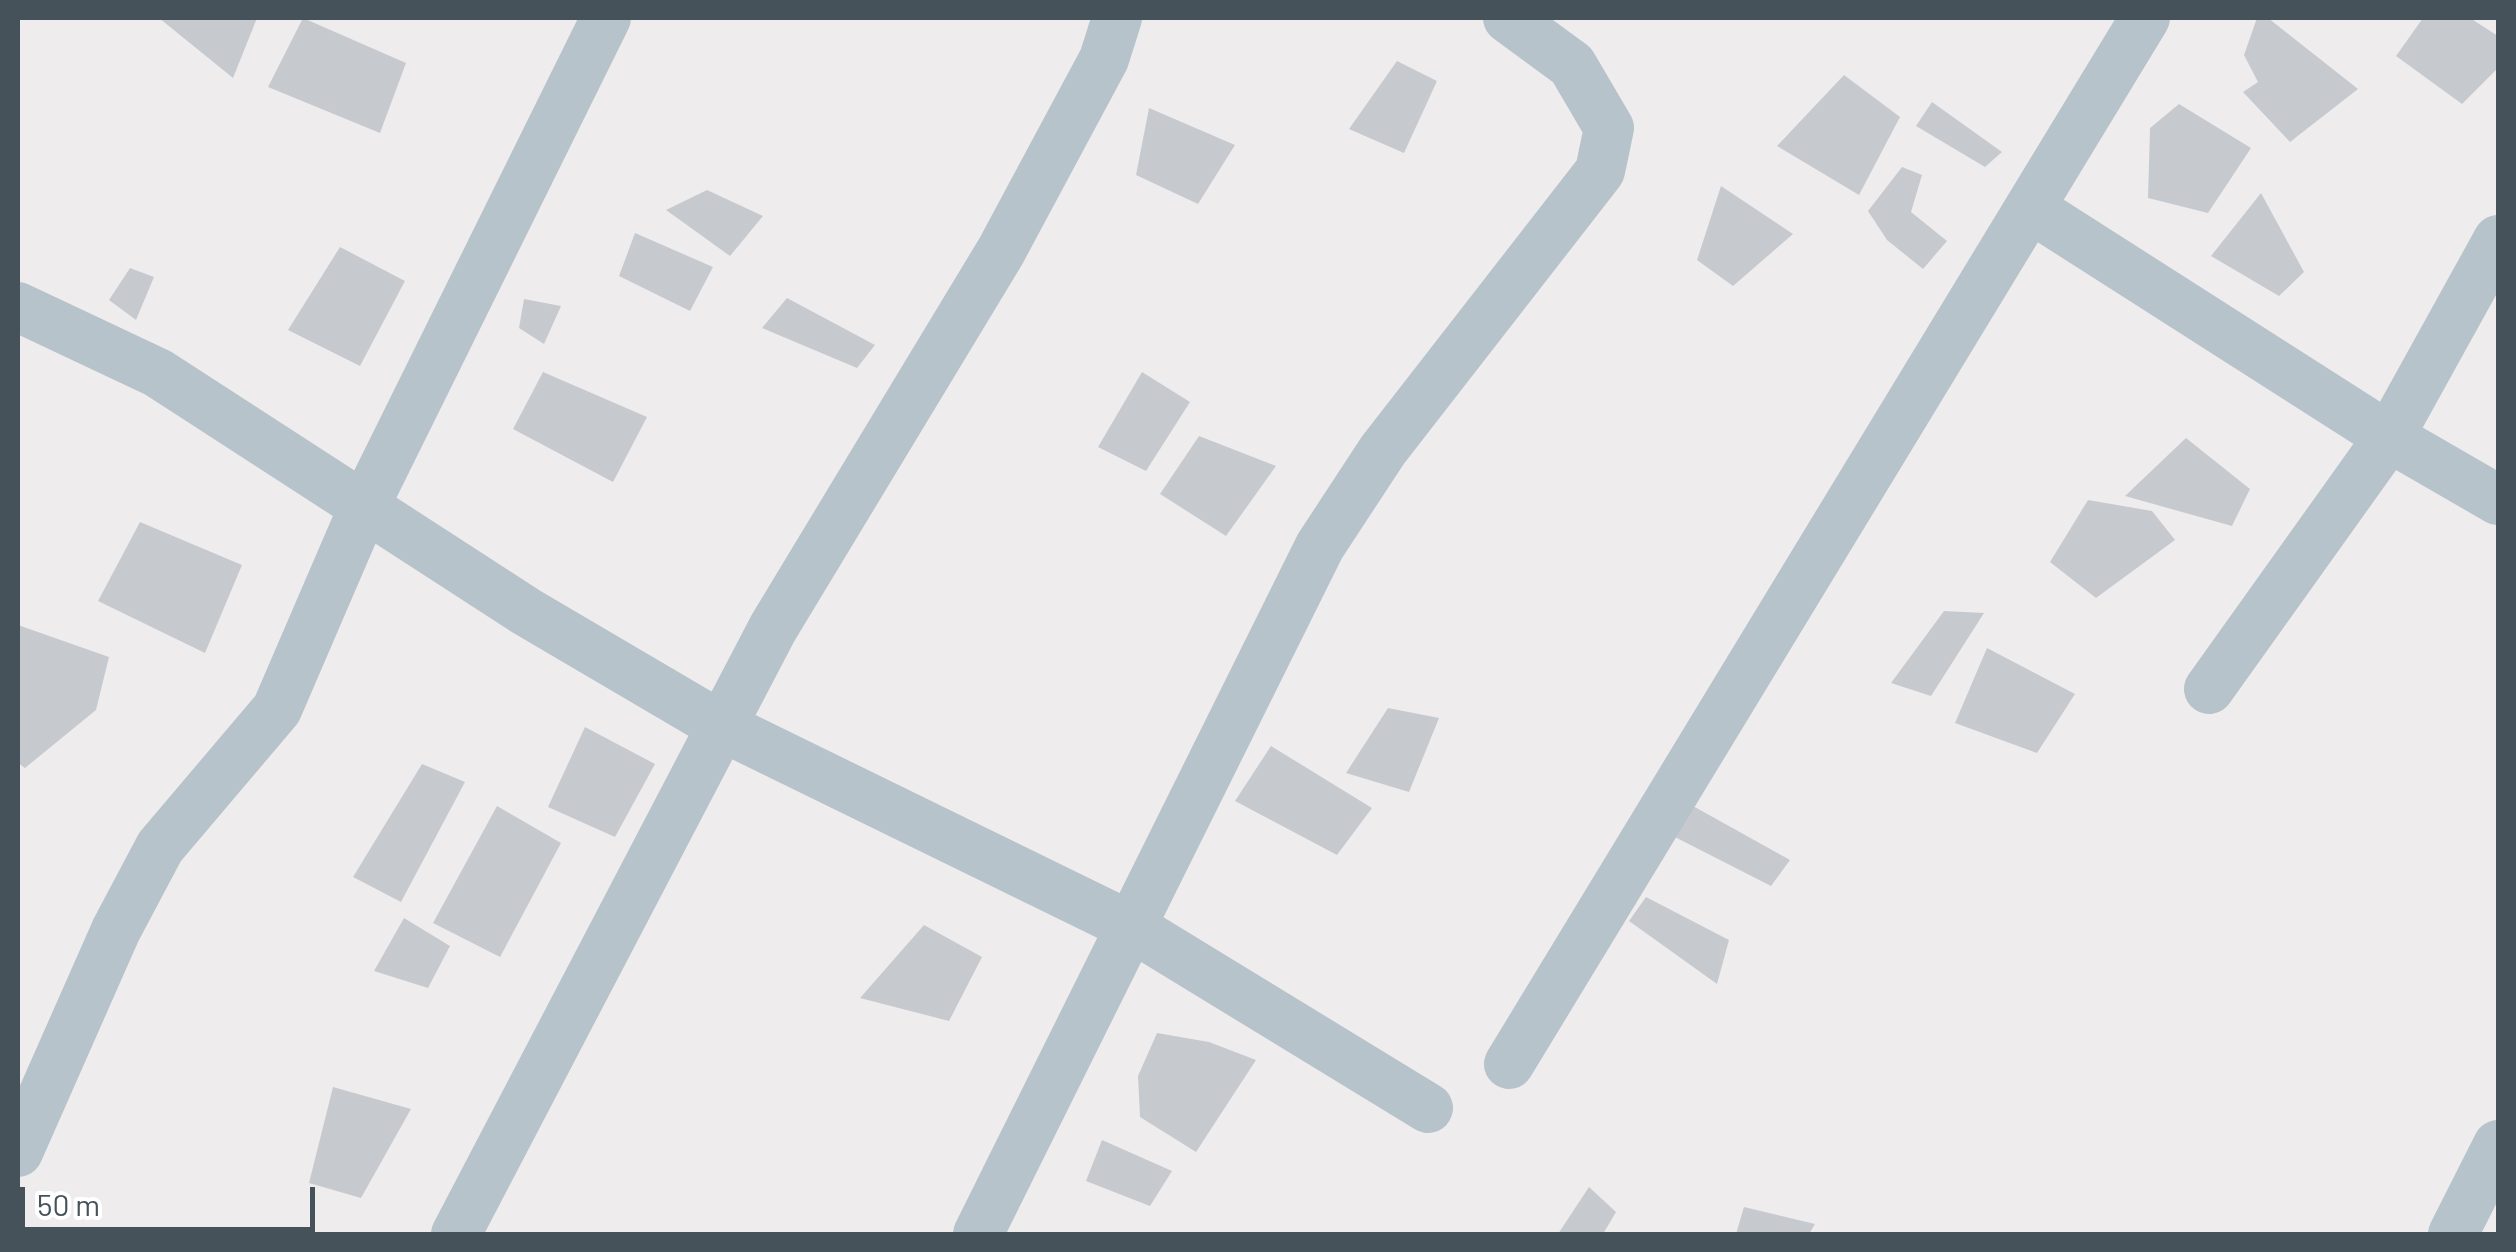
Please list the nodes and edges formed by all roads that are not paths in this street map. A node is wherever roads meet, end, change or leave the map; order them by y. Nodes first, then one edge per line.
1 (606, 18) edge
2 (1116, 18) edge
3 (2145, 18) edge
4 (1532, 20) edge
5 (2032, 208) junction
6 (2498, 240) edge
7 (18, 307) edge
8 (2389, 437) junction
9 (2498, 500) edge
10 (364, 507) junction
11 (2210, 689) dead end
12 (721, 726) junction
13 (1130, 926) junction
14 (1509, 1064) dead end
15 (1428, 1108) dead end
16 (2498, 1144) edge
17 (18, 1152) edge
18 (456, 1234) edge
19 (978, 1234) edge
20 (2453, 1234) edge

1 - 10 street
2 - 12 street
3 - 5 street
4 - 13 street
5 - 8 street
5 - 14 street
6 - 8 street
7 - 10 street
8 - 9 street
8 - 11 street
10 - 12 street
10 - 17 street
12 - 13 street
12 - 18 street
13 - 15 street
13 - 19 street
16 - 20 street

